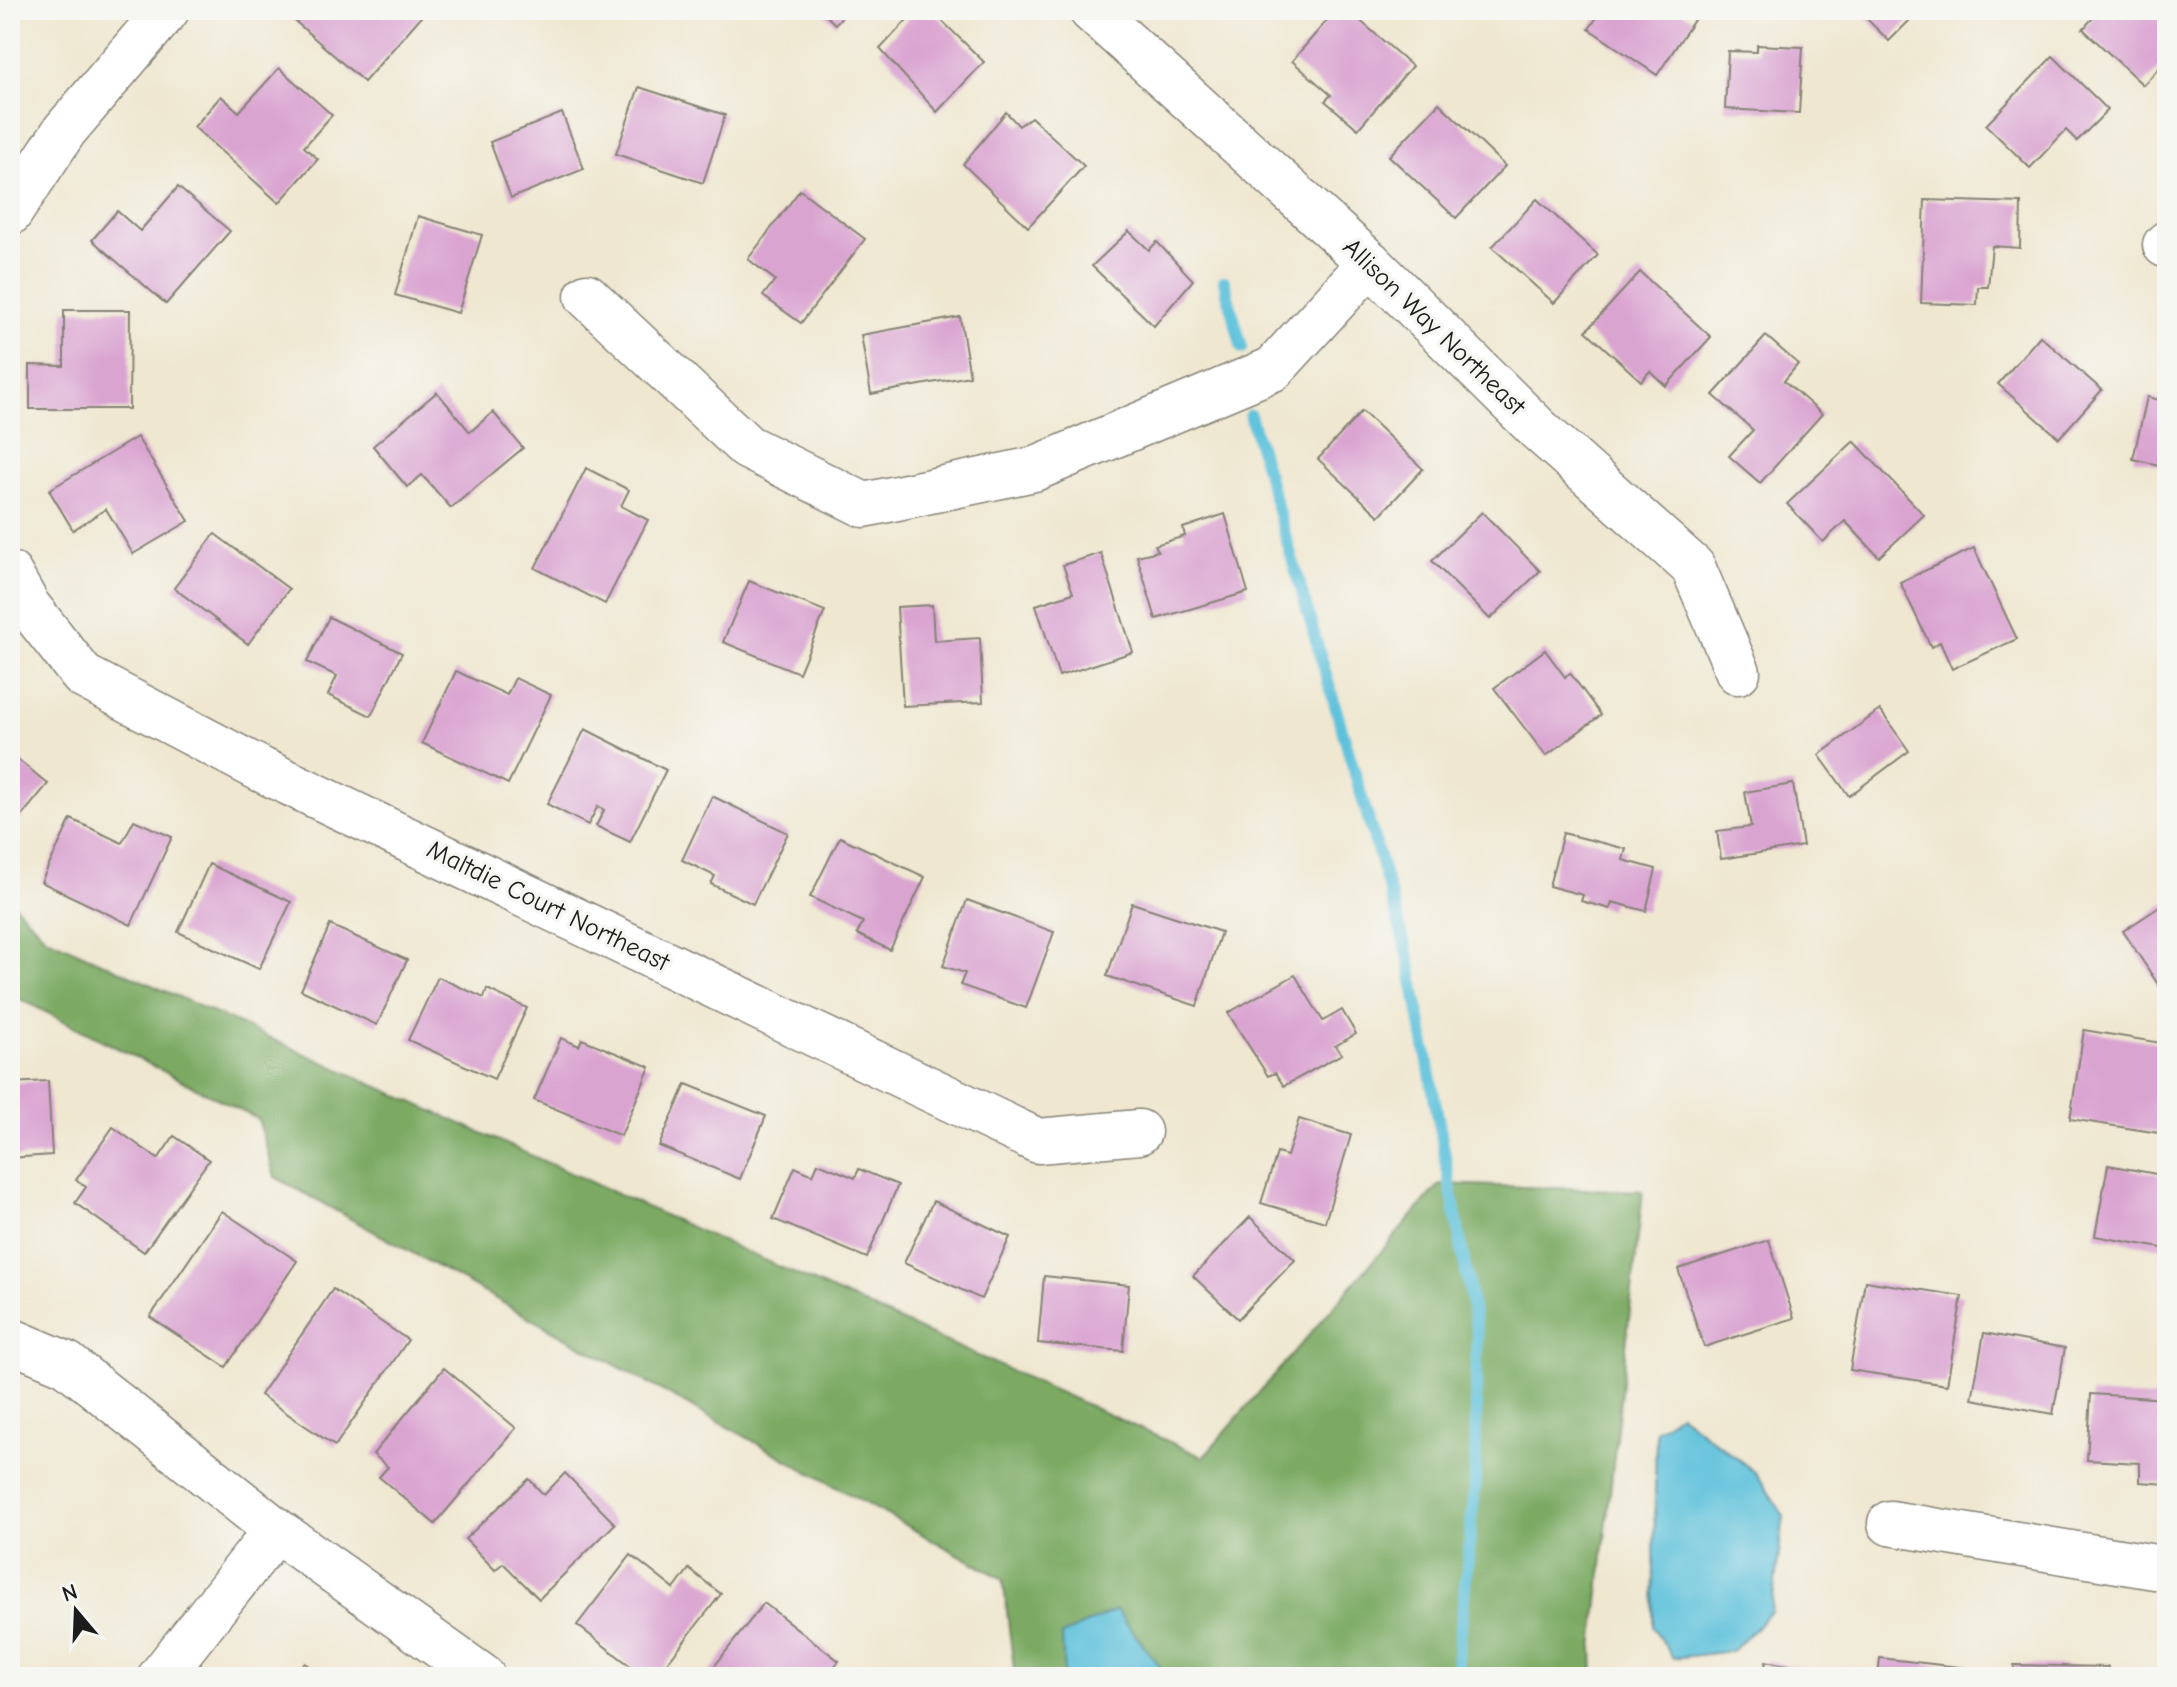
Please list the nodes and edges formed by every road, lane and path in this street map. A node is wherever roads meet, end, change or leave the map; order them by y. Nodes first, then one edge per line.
1 (167, 10) edge
2 (1091, 10) edge
3 (10, 213) edge
4 (1370, 263) junction
5 (587, 296) dead end
6 (10, 574) edge
7 (1738, 672) dead end
8 (1139, 1132) dead end
9 (10, 1340) edge
10 (1890, 1523) dead end
11 (276, 1530) junction
12 (2167, 1569) edge
13 (160, 1677) edge
14 (483, 1677) edge

1 - 3 street
2 - 4 street, Allison Way Northeast
4 - 5 street
4 - 7 street, Allison Way Northeast
6 - 8 street, Maltdie Court Northeast
9 - 11 street
10 - 12 street
11 - 13 street
11 - 14 street

